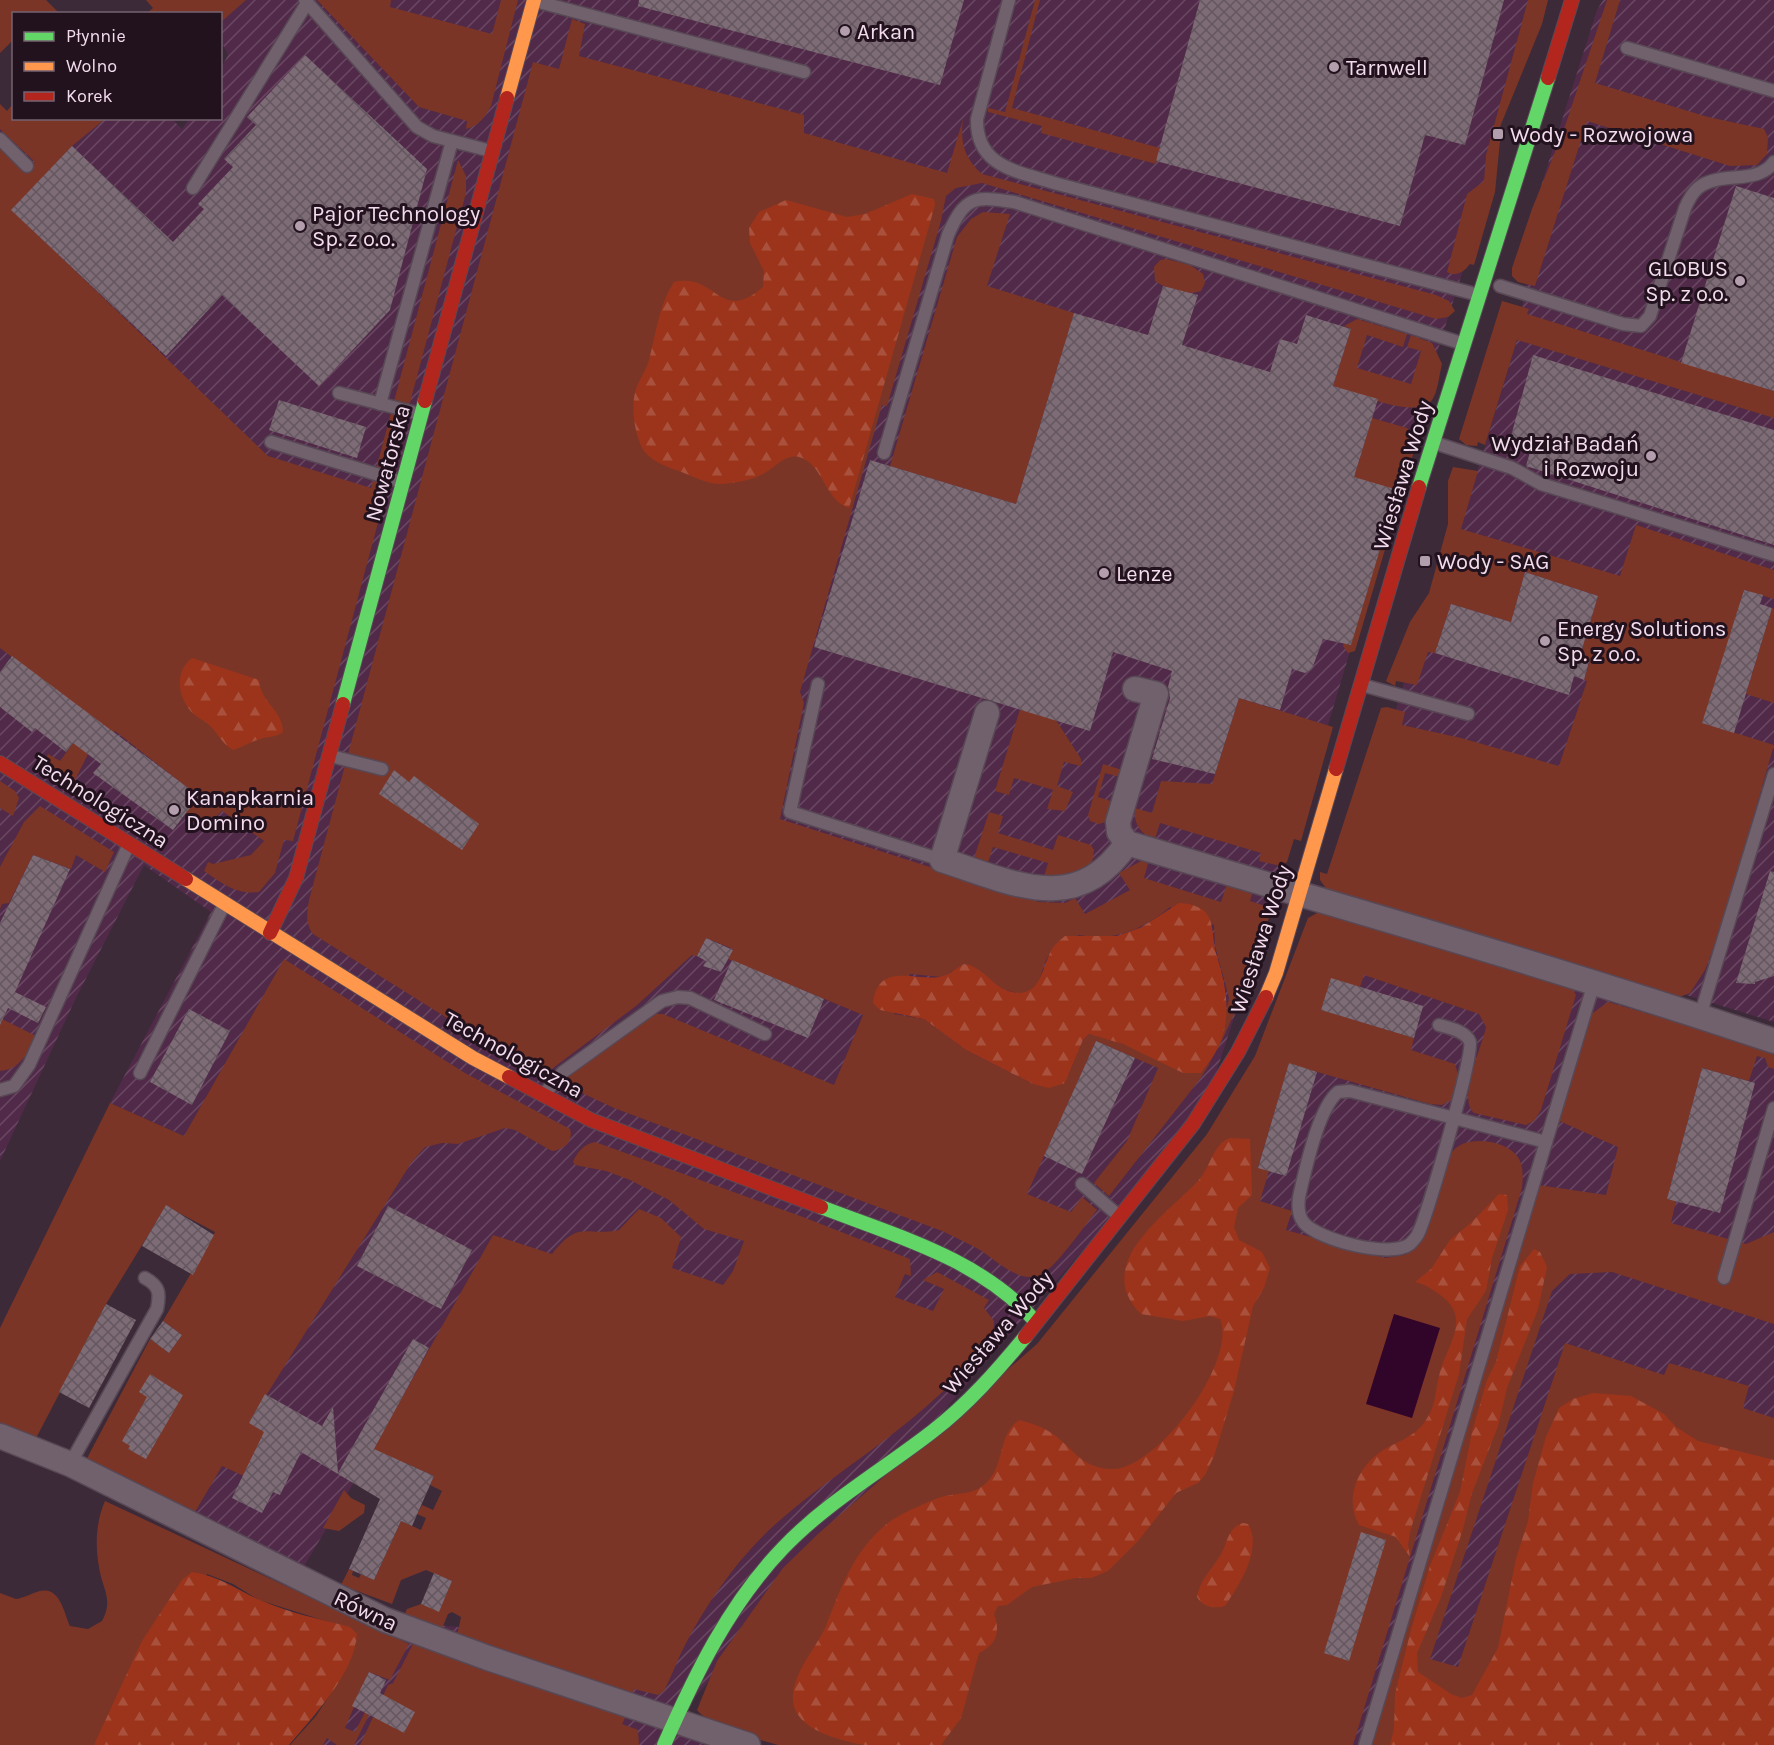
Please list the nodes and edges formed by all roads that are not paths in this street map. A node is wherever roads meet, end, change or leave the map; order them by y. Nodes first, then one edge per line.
1 (1009, 0) edge
2 (1572, 0) edge
3 (534, 1) edge
4 (306, 2) edge
5 (1626, 48) dead end
6 (804, 72) dead end
7 (1774, 91) edge
8 (0, 139) edge
9 (452, 141) junction
10 (492, 151) junction
11 (1774, 162) edge
12 (27, 166) dead end
13 (193, 188) dead end
14 (1500, 286) dead end
15 (1480, 295) junction
16 (1465, 344) junction
17 (339, 393) dead end
18 (380, 404) junction
19 (422, 415) junction
20 (271, 442) dead end
21 (1434, 443) junction
22 (884, 453) dead end
23 (403, 482) junction
24 (1774, 555) edge
25 (818, 684) dead end
26 (1361, 685) junction
27 (1135, 689) dead end
28 (987, 713) dead end
29 (1468, 714) dead end
30 (329, 755) junction
31 (0, 763) edge
32 (382, 769) dead end
33 (1774, 774) edge
34 (129, 843) junction
35 (1127, 843) junction
36 (942, 860) junction
37 (1299, 892) junction
38 (224, 905) junction
39 (270, 933) junction
40 (1594, 983) junction
41 (1700, 1016) junction
42 (1439, 1025) dead end
43 (765, 1034) dead end
44 (1774, 1041) edge
45 (140, 1073) dead end
46 (0, 1090) edge
47 (543, 1095) junction
48 (1774, 1108) edge
49 (1452, 1118) junction
50 (1546, 1142) junction
51 (1082, 1184) dead end
52 (1121, 1217) junction
53 (145, 1278) dead end
54 (1724, 1278) dead end
55 (1036, 1322) junction
56 (0, 1436) edge
57 (70, 1464) junction
58 (675, 1720) junction
59 (664, 1745) edge
60 (748, 1745) edge
61 (1365, 1745) edge

1 - 15 lane
2 - 15 street, Wiesława Wody
3 - 6 lane
3 - 10 street, Nowatorska
4 - 9 lane
4 - 13 lane
5 - 7 lane
8 - 12 lane
9 - 10 lane
9 - 18 lane
10 - 19 street, Nowatorska
11 - 14 lane
15 - 16 street, Wiesława Wody
16 - 21 street, Wiesława Wody
16 - 22 lane
17 - 18 lane
18 - 19 lane
19 - 23 street, Nowatorska
20 - 23 lane
21 - 24 lane
21 - 26 street, Wiesława Wody
23 - 30 street, Nowatorska
25 - 36 lane
26 - 29 lane
26 - 37 street, Wiesława Wody
27 - 35 street
28 - 36 street
30 - 32 lane
30 - 39 street, Nowatorska
31 - 34 street, Technologiczna
33 - 41 lane
34 - 38 street, Technologiczna
34 - 46 lane
35 - 36 street
35 - 37 street
37 - 40 street
37 - 52 street, Wiesława Wody
38 - 39 street, Technologiczna
38 - 45 lane
39 - 47 street, Technologiczna
40 - 41 street
40 - 50 lane
41 - 44 street
42 - 49 lane
43 - 47 lane
47 - 55 street, Technologiczna
48 - 54 lane
49 - 49 lane
49 - 50 lane
50 - 61 lane
51 - 52 lane
52 - 55 street, Wiesława Wody
53 - 57 lane
55 - 58 street, Wiesława Wody
56 - 57 street, Równa
57 - 58 street, Równa
58 - 59 street, Wiesława Wody
58 - 60 street, Równa

